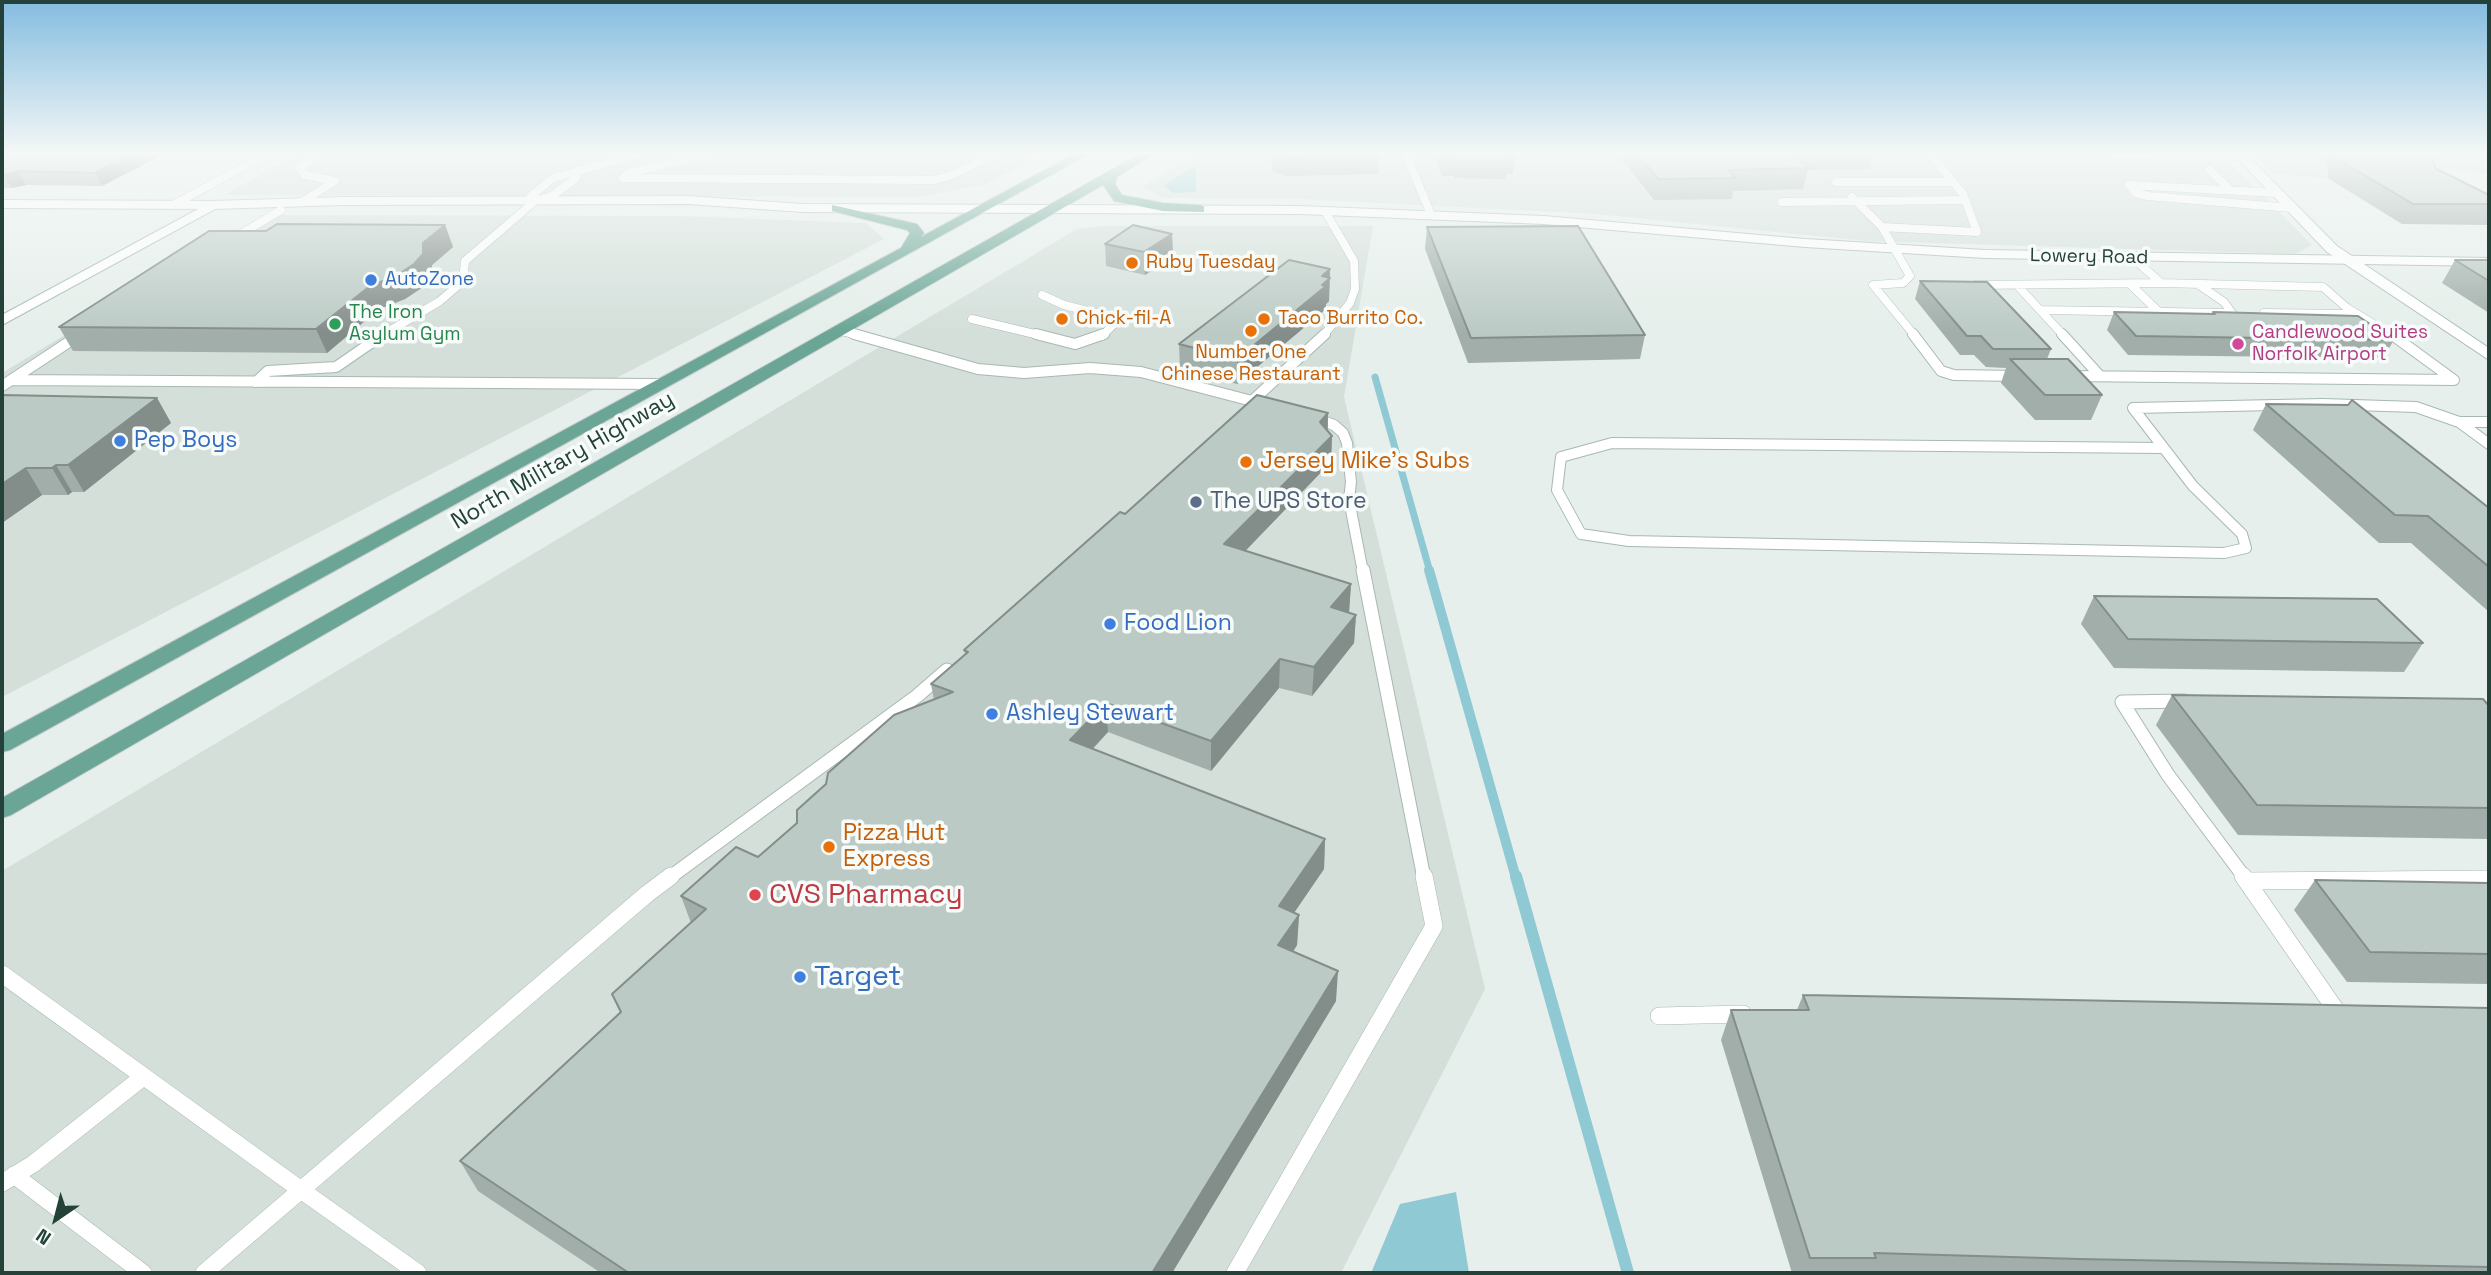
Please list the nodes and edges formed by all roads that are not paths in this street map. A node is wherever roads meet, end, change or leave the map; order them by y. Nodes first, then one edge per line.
1 (1326, 213) edge
2 (198, 214) edge
3 (275, 214) edge
4 (519, 214) edge
5 (858, 214) edge
6 (975, 214) edge
7 (1044, 214) edge
8 (1098, 214) edge
9 (1323, 214) edge
10 (1352, 214) edge
11 (1868, 214) edge
12 (1970, 214) edge
13 (2298, 214) edge
14 (1431, 215) joint
15 (1882, 227) junction
16 (228, 242) edge
17 (906, 250) junction
18 (1895, 250) junction
19 (2133, 258) junction
20 (2349, 262) junction
21 (2489, 262) edge
22 (1905, 281) junction
23 (1917, 281) edge
24 (2161, 283) junction
25 (2130, 284) junction
26 (1963, 285) edge
27 (2017, 285) junction
28 (2199, 285) junction
29 (1042, 295) dead end
30 (2040, 310) junction
31 (2159, 312) junction
32 (2232, 313) junction
33 (2358, 314) junction
34 (972, 319) dead end
35 (2, 321) edge
36 (92, 328) edge
37 (841, 331) junction
38 (2489, 355) edge
39 (2034, 376) edge
40 (2060, 376) edge
41 (2100, 376) junction
42 (12, 380) junction
43 (256, 382) junction
44 (659, 384) junction
45 (2, 386) edge
46 (1247, 406) junction
47 (1275, 407) edge
48 (1298, 413) edge
49 (2459, 422) junction
50 (2489, 422) edge
51 (2489, 444) edge
52 (2163, 448) junction
53 (961, 658) edge
54 (2200, 701) edge
55 (2, 744) edge
56 (2, 809) edge
57 (2489, 879) edge
58 (2247, 881) junction
59 (2, 974) edge
60 (1763, 1014) edge
61 (1659, 1016) dead end
62 (2315, 1016) edge
63 (143, 1077) junction
64 (8, 1179) edge
65 (301, 1190) junction
66 (143, 1273) edge
67 (204, 1273) edge
68 (418, 1273) edge
69 (1235, 1273) edge

1 - 46 lane
2 - 35 street
3 - 16 lane
4 - 43 lane
5 - 17 main road
6 - 17 main road, North Military Highway
7 - 37 main road, North Military Highway
8 - 9 street, Lowery Road
10 - 14 street, Lowery Road
11 - 15 lane
12 - 15 lane
13 - 20 street
14 - 18 street, Lowery Road
15 - 18 lane
17 - 44 main road, North Military Highway
18 - 19 street, Lowery Road
18 - 22 lane
19 - 20 street, Lowery Road
19 - 24 lane
20 - 21 street, Lowery Road
20 - 38 street
22 - 23 lane
22 - 39 lane
24 - 25 lane
24 - 28 lane
25 - 27 lane
25 - 31 lane
26 - 27 lane
27 - 30 lane
28 - 32 lane
28 - 33 lane
29 - 34 lane
30 - 31 lane
30 - 41 lane
31 - 32 lane
32 - 33 lane
33 - 41 lane
36 - 42 lane
37 - 46 lane
37 - 56 main road, North Military Highway
40 - 41 lane
42 - 43 lane
42 - 45 lane
43 - 44 lane
44 - 55 main road, North Military Highway
46 - 47 lane
48 - 69 lane
49 - 50 lane
49 - 51 lane
49 - 52 lane
52 - 52 lane
53 - 65 lane
54 - 58 lane
57 - 58 lane
58 - 62 lane
59 - 63 lane
60 - 61 lane
63 - 64 lane
63 - 65 lane
64 - 66 lane
65 - 67 lane
65 - 68 lane

